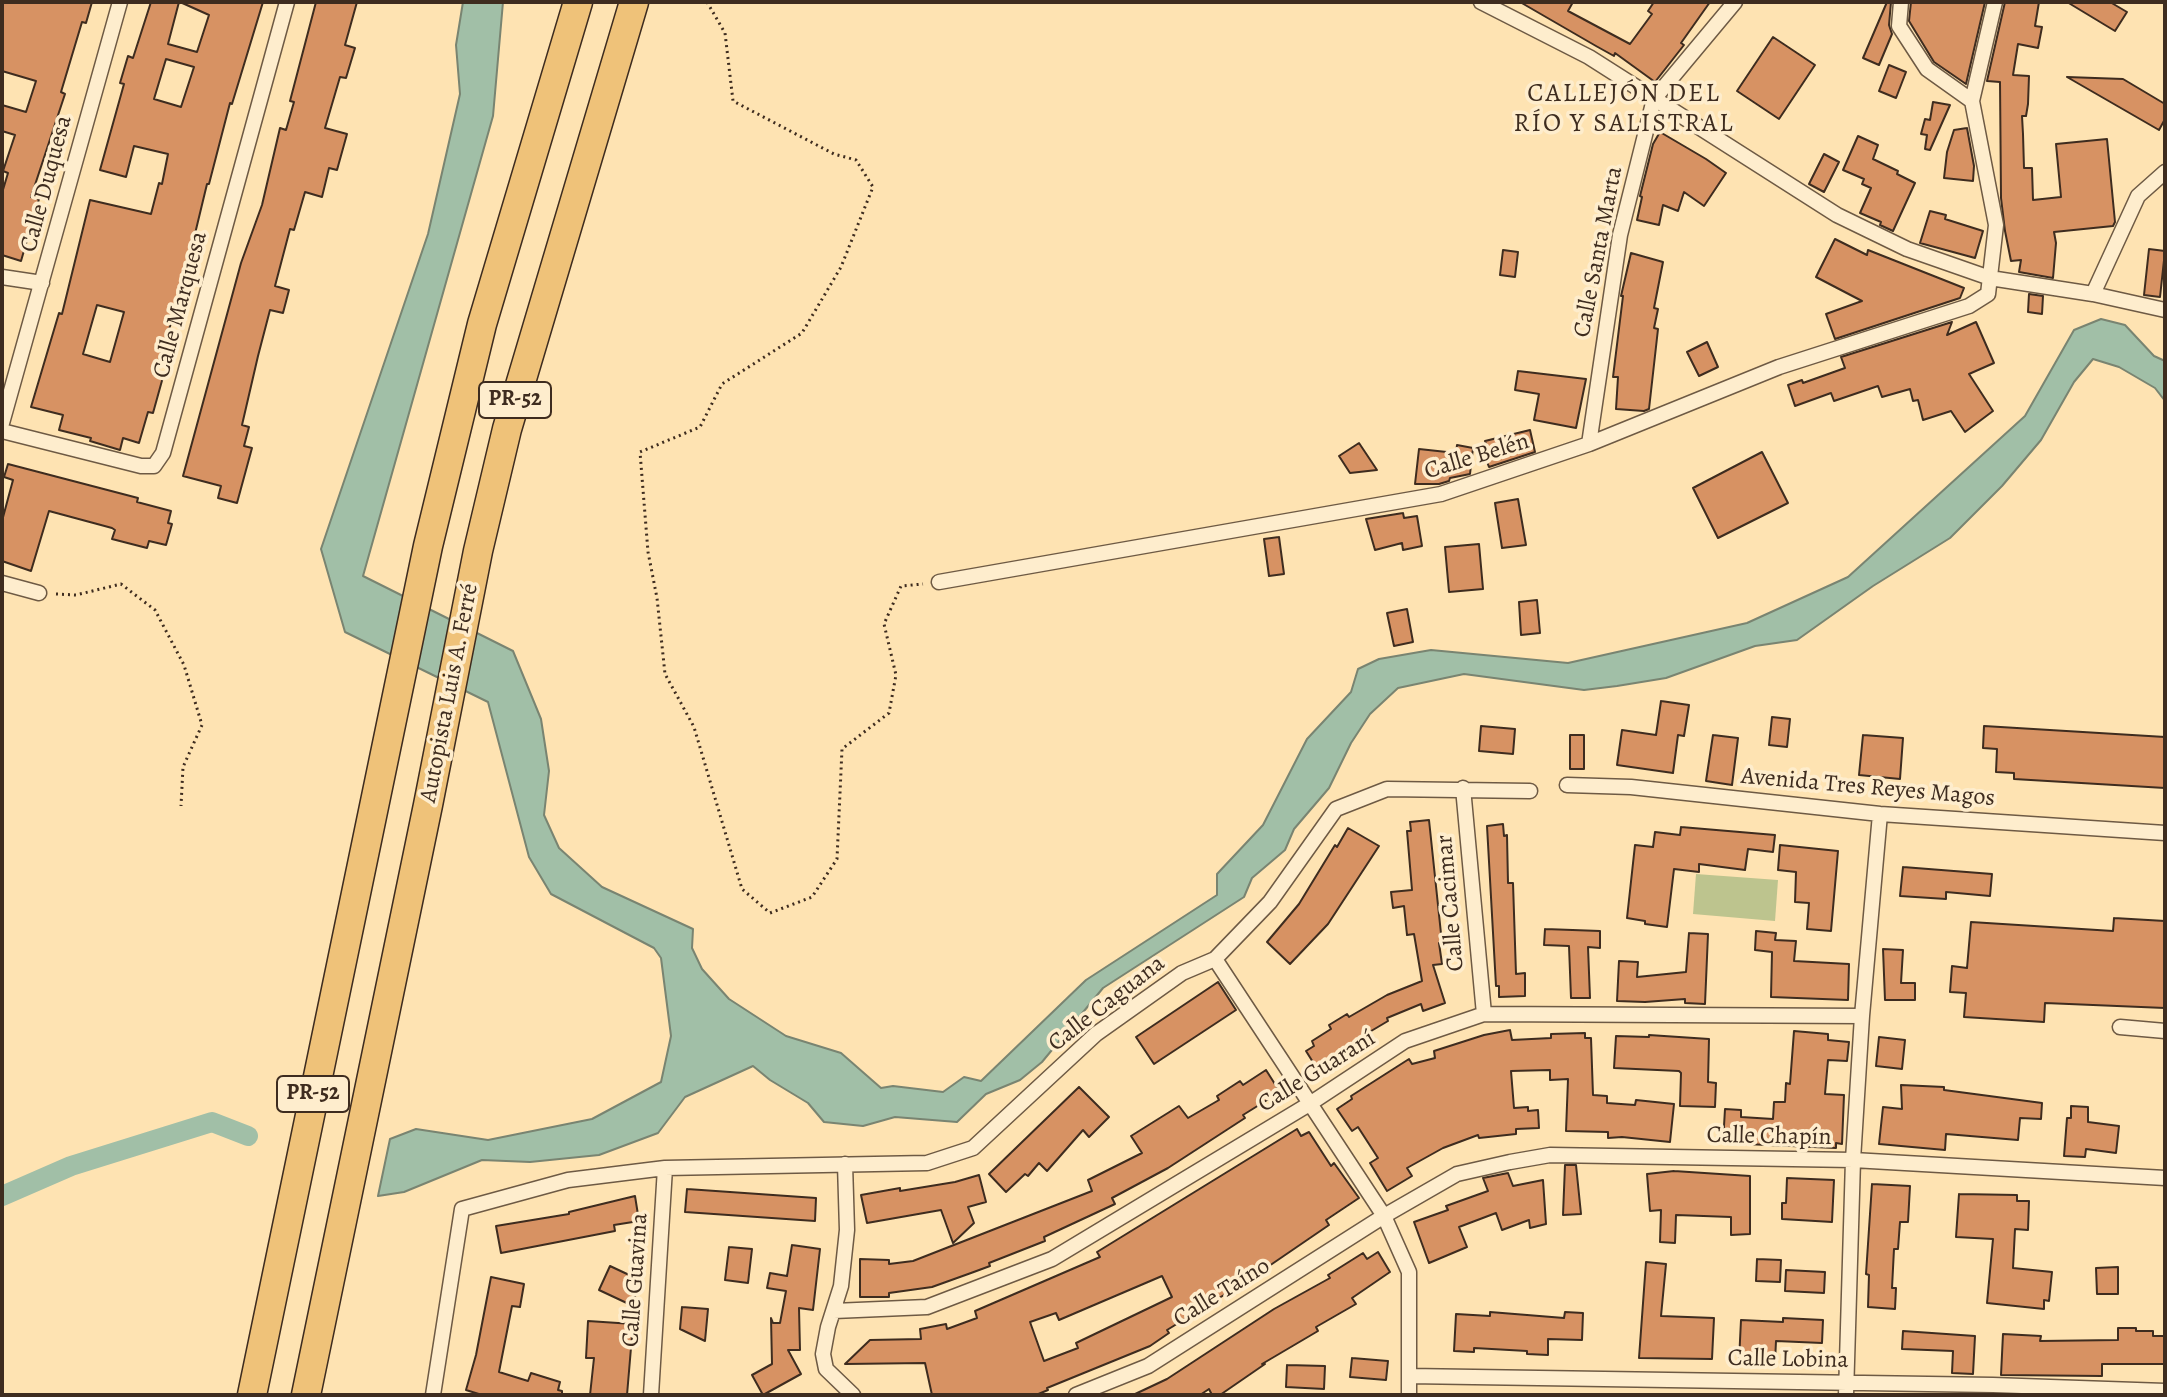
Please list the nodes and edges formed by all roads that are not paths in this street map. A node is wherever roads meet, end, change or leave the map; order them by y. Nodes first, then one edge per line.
1 (120, 2) edge
2 (287, 2) edge
3 (578, 2) edge
4 (634, 2) edge
5 (1481, 2) edge
6 (1735, 2) edge
7 (1901, 2) edge
8 (1995, 2) edge
9 (1654, 99) junction
10 (1972, 101) junction
11 (2165, 172) edge
12 (2, 277) edge
13 (1990, 278) junction
14 (42, 283) junction
15 (2093, 294) junction
16 (2165, 310) edge
17 (2, 423) edge
18 (2, 431) edge
19 (1589, 444) junction
20 (939, 582) road end
21 (2, 583) edge
22 (39, 593) road end
23 (1567, 785) dead end
24 (1463, 788) junction
25 (1530, 791) dead end
26 (1880, 814) junction
27 (2165, 833) edge
28 (1215, 959) junction
29 (1484, 1014) junction
30 (1862, 1016) junction
31 (2120, 1027) dead end
32 (2165, 1031) edge
33 (1311, 1103) junction
34 (1853, 1160) junction
35 (845, 1164) junction
36 (665, 1168) junction
37 (2165, 1178) edge
38 (1384, 1216) junction
39 (834, 1311) junction
40 (1409, 1376) junction
41 (1847, 1389) edge
42 (2165, 1391) edge
43 (252, 1395) edge
44 (306, 1395) edge
45 (433, 1395) edge
46 (651, 1395) edge
47 (853, 1395) edge
48 (1076, 1395) edge
49 (1409, 1395) edge

1 - 14 street, Calle Duquesa
2 - 18 street, Calle Marquesa
3 - 43 highway, Autopista Luis A. Ferré / PR-52
4 - 44 highway, Autopista Luis A. Ferré / PR-52
5 - 9 street
6 - 9 street, Calle Santa Marta
7 - 10 street
8 - 10 street
9 - 13 street
9 - 19 street, Calle Santa Marta
10 - 13 street
11 - 15 street
12 - 14 street
13 - 15 street
13 - 19 street, Calle Belén
14 - 17 street, Calle Duquesa
15 - 16 street
19 - 20 street, Calle Belén
21 - 22 street
23 - 26 street, Avenida Tres Reyes Magos
24 - 25 street, Calle Caguana
24 - 28 street, Calle Caguana
24 - 29 street, Calle Cacimar
26 - 27 street, Avenida Tres Reyes Magos
26 - 30 street
28 - 33 street
28 - 35 street, Calle Caguana
29 - 30 street, Calle Guaraní
29 - 33 street, Calle Guaraní
30 - 34 street
31 - 32 street
33 - 38 street
33 - 39 street, Calle Guaraní
34 - 37 street, Calle Chapín
34 - 38 street, Calle Chapín
34 - 41 street
35 - 36 street, Calle Caguana
35 - 39 street
36 - 45 street, Calle Caguana
36 - 46 street, Calle Guavina
38 - 40 street
38 - 48 street, Calle Taíno
39 - 47 street
40 - 41 street, Calle Lobina
40 - 49 street
41 - 42 street, Calle Lobina

